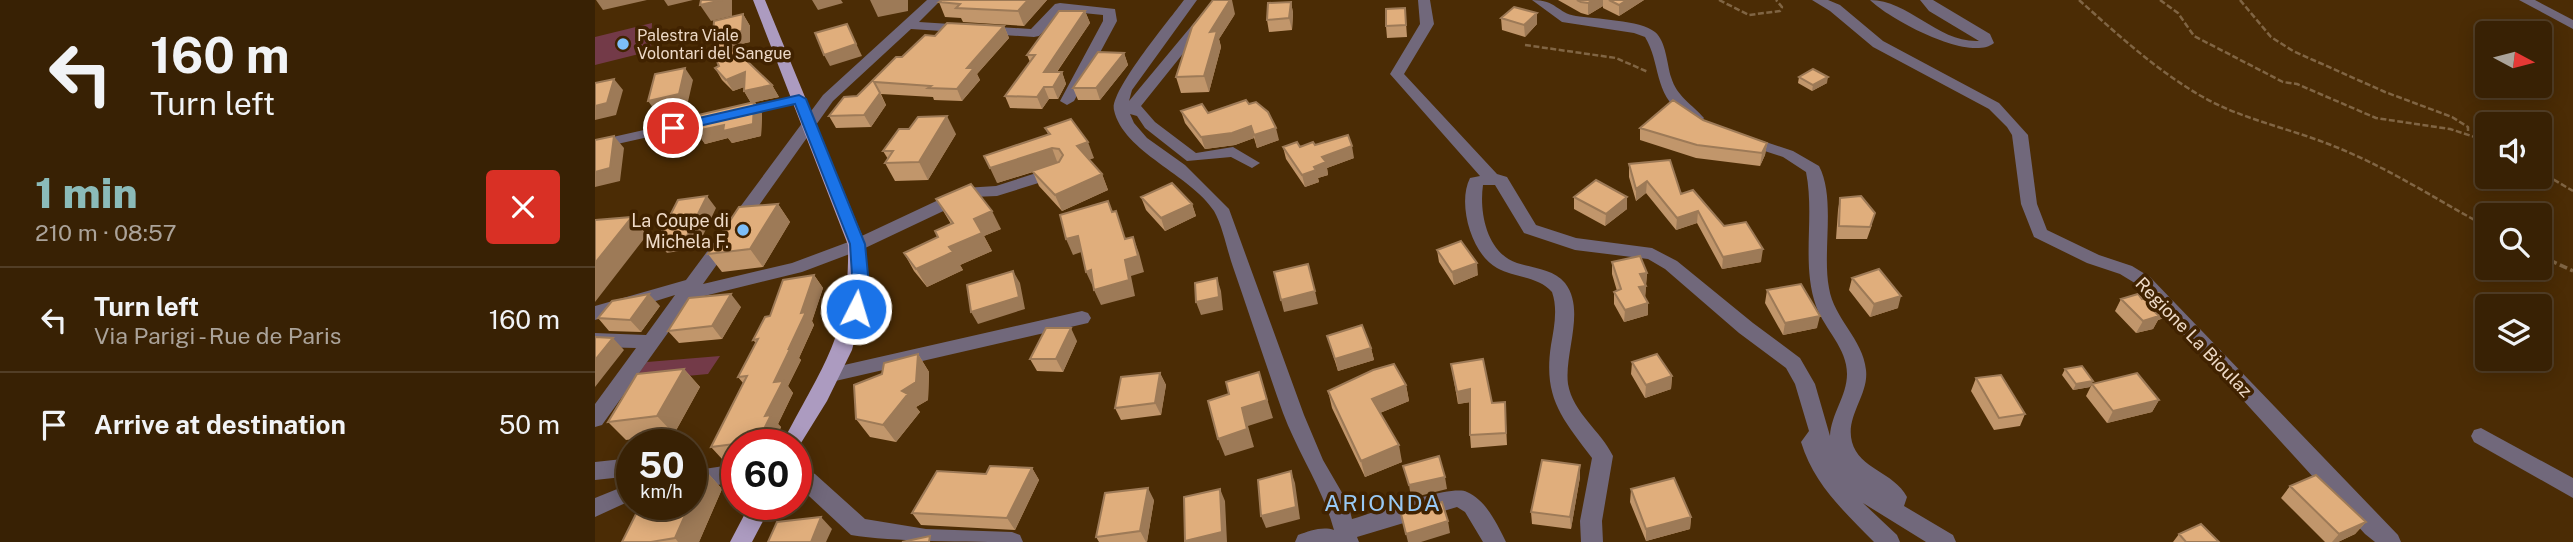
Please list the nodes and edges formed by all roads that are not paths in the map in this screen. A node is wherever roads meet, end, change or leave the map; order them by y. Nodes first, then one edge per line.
1 (759, 0) edge
2 (935, 0) edge
3 (1191, 0) edge
4 (1220, 0) edge
5 (1424, 0) edge
6 (1538, 0) edge
7 (1818, 0) edge
8 (1876, 0) edge
9 (1926, 0) edge
10 (2525, 0) edge
11 (907, 25) junction
12 (2573, 25) edge
13 (799, 99) junction
14 (1067, 101) dead end
15 (1127, 110) junction
16 (810, 121) junction
17 (598, 145) edge
18 (1252, 163) dead end
19 (1059, 171) edge
20 (1491, 178) junction
21 (857, 244) junction
22 (688, 290) junction
23 (595, 313) edge
24 (1082, 318) dead end
25 (595, 340) edge
26 (651, 342) junction
27 (831, 375) junction
28 (603, 397) edge
29 (595, 419) edge
30 (800, 429) edge
31 (1820, 433) junction
32 (2481, 436) dead end
33 (616, 469) edge
34 (595, 471) edge
35 (812, 484) edge
36 (2573, 489) edge
37 (616, 494) edge
38 (595, 497) edge
39 (616, 498) edge
40 (595, 508) edge
41 (1893, 509) junction
42 (753, 520) edge
43 (1340, 538) edge
44 (741, 542) edge
45 (1012, 542) edge
46 (1306, 542) edge
47 (1495, 542) edge
48 (1592, 542) edge
49 (1889, 542) edge
50 (1945, 542) edge
51 (2390, 542) edge

1 - 13 main road
2 - 11 street
3 - 15 street
4 - 15 street
5 - 20 street
6 - 41 street
7 - 51 street, Regione La Bioulaz
8 - 9 street
10 - 12 street
11 - 14 street
11 - 16 street
13 - 16 main road
13 - 17 street
15 - 18 street
15 - 43 street
16 - 21 main road
16 - 22 street
19 - 21 street
20 - 31 street
20 - 48 street
21 - 22 street
21 - 27 main road
22 - 23 street
22 - 26 street
24 - 27 street
25 - 26 street
26 - 28 street
27 - 30 main road
28 - 29 street
31 - 41 street
31 - 49 street
32 - 36 street
33 - 34 street
35 - 45 street
37 - 38 street
39 - 40 street
41 - 50 street
42 - 44 main road
43 - 46 street
43 - 47 street

